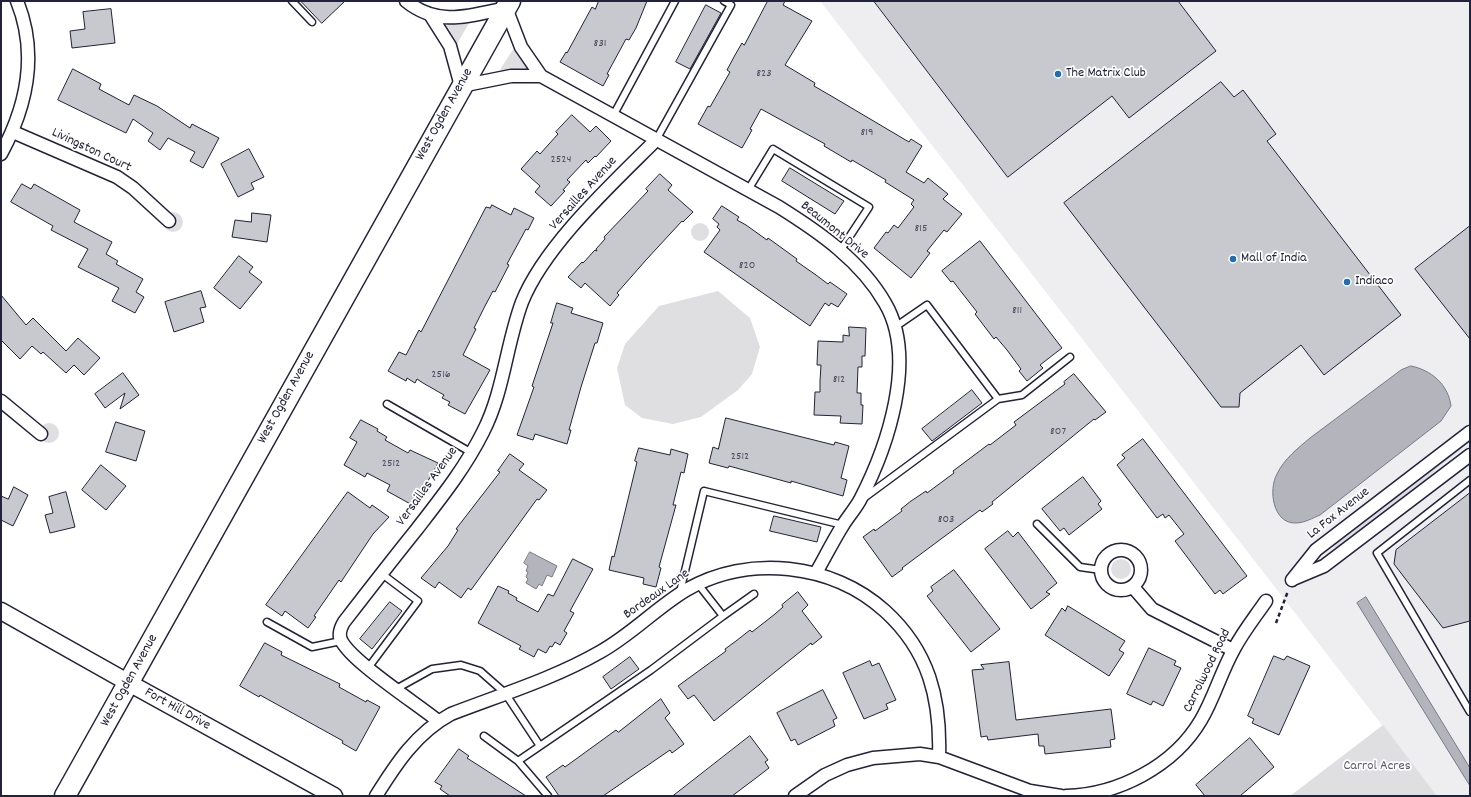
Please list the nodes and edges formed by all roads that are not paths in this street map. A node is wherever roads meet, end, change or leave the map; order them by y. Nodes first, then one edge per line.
1 (17, 1) edge
2 (292, 1) edge
3 (406, 1) edge
4 (675, 1) edge
5 (724, 1) edge
6 (508, 5) edge
7 (431, 16) junction
8 (312, 22) dead end
9 (541, 76) junction
10 (461, 86) junction
11 (613, 116) junction
12 (13, 132) junction
13 (656, 140) junction
14 (1, 154) edge
15 (748, 190) junction
16 (169, 221) dead end
17 (840, 251) junction
18 (895, 327) junction
19 (1070, 357) dead end
20 (998, 399) junction
21 (1, 402) edge
22 (387, 404) dead end
23 (1470, 432) edge
24 (41, 434) dead end
25 (472, 453) junction
26 (1470, 455) edge
27 (1470, 480) edge
28 (859, 501) junction
29 (1037, 524) dead end
30 (843, 525) junction
31 (1101, 570) junction
32 (816, 573) junction
33 (382, 574) junction
34 (698, 584) junction
35 (1133, 587) junction
36 (680, 594) junction
37 (754, 594) dead end
38 (1266, 601) dead end
39 (1, 610) edge
40 (723, 616) junction
41 (267, 622) dead end
42 (341, 641) junction
43 (1233, 650) junction
44 (368, 668) junction
45 (129, 684) junction
46 (396, 689) junction
47 (505, 693) junction
48 (1470, 712) edge
49 (438, 721) junction
50 (484, 736) dead end
51 (540, 746) junction
52 (939, 757) junction
53 (518, 761) junction
54 (1029, 793) edge
55 (65, 796) edge
56 (334, 796) edge
57 (376, 796) edge
58 (548, 796) edge
59 (795, 796) edge
60 (1061, 796) edge
61 (1066, 796) edge

1 - 12 street
2 - 8 lane
3 - 7 street
4 - 11 lane
5 - 13 lane
6 - 7 street
6 - 9 street, Beaumont Drive
6 - 10 main road, West Ogden Avenue
7 - 10 street
9 - 10 street, Beaumont Drive
9 - 11 street, Beaumont Drive
10 - 45 main road, West Ogden Avenue
11 - 13 street, Beaumont Drive
12 - 14 street
12 - 16 street, Livingston Court
13 - 15 street, Beaumont Drive
13 - 25 street, Versailles Avenue
15 - 17 street, Beaumont Drive
15 - 17 lane
17 - 18 street, Beaumont Drive
18 - 20 lane
18 - 28 street, Beaumont Drive
19 - 20 lane
20 - 28 lane
21 - 24 street
22 - 25 lane
23 - 26 street, La Fox Avenue
25 - 33 street, Versailles Avenue
27 - 48 lane
28 - 30 street, Beaumont Drive
29 - 31 lane
30 - 32 street, Beaumont Drive
30 - 36 lane
31 - 35 street
31 - 35 street
32 - 34 street, Bordeaux Lane
32 - 52 street, Bordeaux Lane
33 - 42 street, Versailles Avenue
33 - 44 lane
34 - 36 street, Bordeaux Lane
34 - 40 lane
35 - 43 street
36 - 47 street, Bordeaux Lane
37 - 40 lane
38 - 43 street, Carrolwood Road
39 - 45 street, Fort Hill Drive
40 - 51 lane
41 - 42 lane
42 - 44 street
43 - 61 street, Carrolwood Road
44 - 46 street
45 - 55 main road, West Ogden Avenue
45 - 56 street, Fort Hill Drive
46 - 47 lane
46 - 49 street
47 - 49 street, Bordeaux Lane
47 - 51 lane
49 - 57 street, Bordeaux Lane
50 - 53 lane
51 - 53 lane
52 - 54 street
52 - 59 street
53 - 58 lane
54 - 60 street

